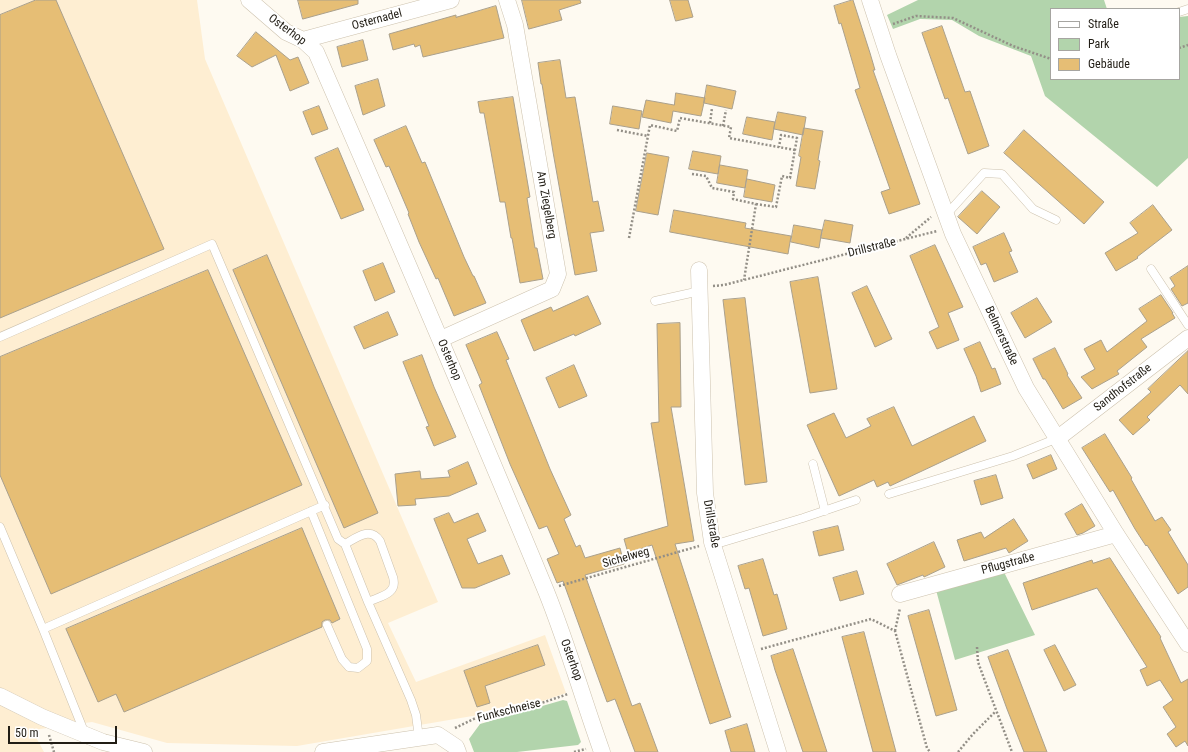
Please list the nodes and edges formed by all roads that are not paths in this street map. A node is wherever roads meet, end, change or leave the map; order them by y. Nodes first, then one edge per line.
1 (250, 0) edge
2 (451, 0) edge
3 (507, 0) edge
4 (870, 0) edge
5 (304, 40) junction
6 (947, 216) junction
7 (1056, 220) dead end
8 (1151, 269) dead end
9 (699, 270) dead end
10 (700, 289) junction
11 (655, 301) dead end
12 (1188, 325) edge
13 (0, 337) edge
14 (1188, 338) edge
15 (441, 339) junction
16 (1058, 438) junction
17 (813, 464) dead end
18 (889, 494) dead end
19 (856, 500) dead end
20 (325, 505) junction
21 (311, 511) junction
22 (825, 511) junction
23 (0, 527) edge
24 (1116, 534) junction
25 (345, 544) junction
26 (713, 544) junction
27 (900, 599) road end
28 (368, 602) junction
29 (328, 625) dead end
30 (43, 629) junction
31 (1188, 644) edge
32 (0, 696) edge
33 (85, 734) junction
34 (419, 738) junction
35 (104, 747) edge
36 (144, 752) edge
37 (323, 752) edge
38 (458, 752) edge
39 (602, 752) edge
40 (778, 752) edge

1 - 5 street, Osterhop
2 - 5 street, Osternadel
3 - 15 street, Am Ziegelberg
4 - 6 street, Belmerstraße
5 - 15 street, Osterhop
6 - 7 lane
6 - 16 street, Belmerstraße
8 - 12 lane
9 - 10 street, Drillstraße
10 - 11 lane
10 - 26 street, Drillstraße
13 - 20 lane
14 - 16 street, Sandhofstraße
15 - 39 street, Osterhop
16 - 18 lane
16 - 24 street, Belmerstraße
17 - 22 lane
19 - 22 lane
20 - 21 lane
20 - 25 lane
21 - 29 lane
21 - 30 lane
22 - 26 lane
23 - 30 lane
24 - 27 street, Pflugstraße
24 - 31 street, Belmerstraße
25 - 28 lane
25 - 28 lane
26 - 40 street, Drillstraße
28 - 34 lane
30 - 33 lane
32 - 33 street
33 - 35 street
34 - 37 street
34 - 38 street
35 - 36 street

